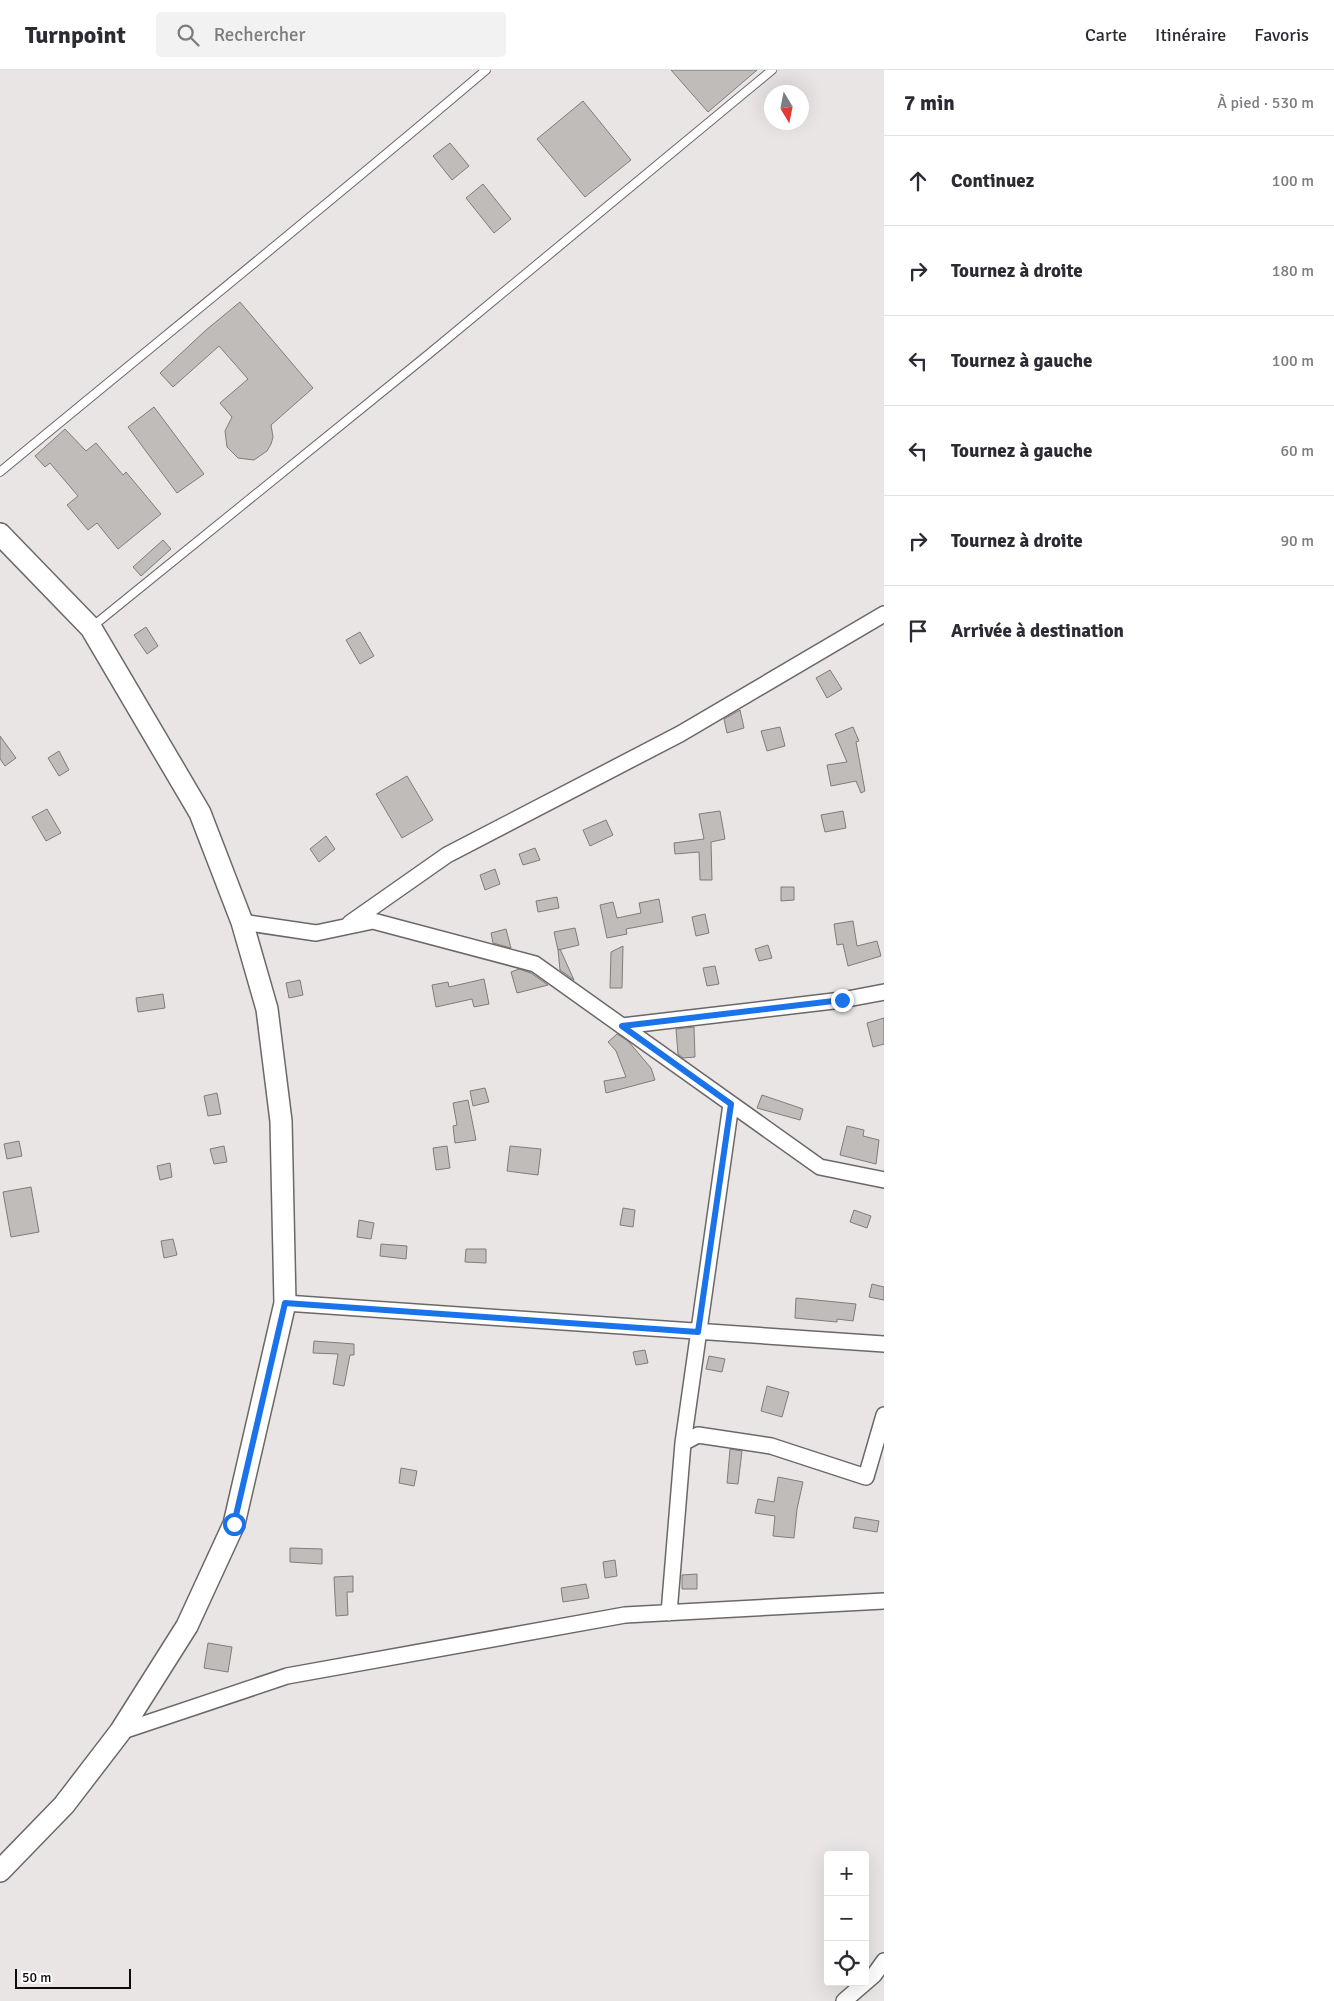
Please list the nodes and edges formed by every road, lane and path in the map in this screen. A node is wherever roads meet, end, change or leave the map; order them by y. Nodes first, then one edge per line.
1 (486, 70) edge
2 (772, 70) edge
3 (0, 472) edge
4 (0, 534) edge
5 (884, 614) edge
6 (91, 628) junction
7 (242, 922) junction
8 (344, 927) junction
9 (884, 992) edge
10 (622, 1026) junction
11 (731, 1104) junction
12 (884, 1180) edge
13 (285, 1303) junction
14 (698, 1332) junction
15 (884, 1344) edge
16 (884, 1415) edge
17 (683, 1443) junction
18 (884, 1601) edge
19 (669, 1613) junction
20 (120, 1732) junction
21 (0, 1871) edge
22 (884, 1961) edge
23 (844, 2001) edge

1 - 3 lane
2 - 6 lane
4 - 6 main road
5 - 8 street
6 - 7 main road
7 - 8 street
7 - 13 main road
8 - 10 street
9 - 10 street
10 - 11 street
11 - 12 street
11 - 14 street
13 - 14 street
13 - 20 main road
14 - 15 street
14 - 17 street
16 - 17 street
17 - 19 street
18 - 19 street
19 - 20 street
20 - 21 main road
22 - 23 street

